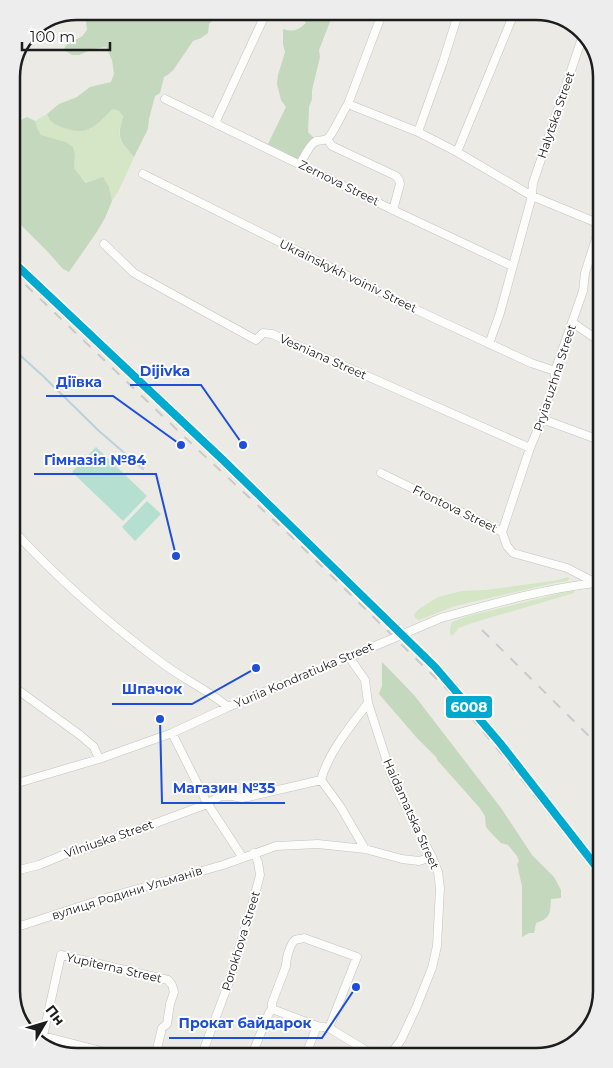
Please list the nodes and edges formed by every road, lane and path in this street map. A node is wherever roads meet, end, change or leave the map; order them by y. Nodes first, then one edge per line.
1 (263, 20) edge
2 (380, 20) edge
3 (456, 20) edge
4 (511, 20) edge
5 (580, 42) edge
6 (165, 99) dead end
7 (348, 104) junction
8 (215, 123) junction
9 (418, 132) junction
10 (327, 139) junction
11 (457, 152) junction
12 (300, 164) junction
13 (143, 174) dead end
14 (532, 196) junction
15 (393, 210) junction
16 (593, 221) edge
17 (104, 244) dead end
18 (593, 248) edge
19 (512, 266) junction
20 (573, 323) junction
21 (593, 336) edge
22 (490, 344) junction
23 (555, 371) junction
24 (542, 418) junction
25 (593, 438) edge
26 (530, 448) junction
27 (381, 473) dead end
28 (502, 532) junction
29 (20, 539) edge
30 (593, 581) edge
31 (593, 585) edge
32 (349, 657) junction
33 (20, 692) edge
34 (368, 703) junction
35 (228, 708) junction
36 (172, 733) junction
37 (99, 759) junction
38 (321, 780) junction
39 (20, 782) edge
40 (207, 803) junction
41 (365, 849) junction
42 (254, 853) junction
43 (432, 857) junction
44 (243, 858) junction
45 (20, 870) edge
46 (20, 926) edge
47 (272, 1010) junction
48 (317, 1026) junction
49 (329, 1028) junction
50 (43, 1036) joint
51 (90, 1048) edge
52 (157, 1048) edge
53 (204, 1048) edge
54 (255, 1048) edge
55 (308, 1048) edge
56 (362, 1048) edge
57 (395, 1048) edge

1 - 8 street
2 - 7 street
3 - 9 street
4 - 11 street
5 - 14 street, Halytska Street
6 - 8 street, Zernova Street
7 - 9 street
7 - 10 street
8 - 12 street, Zernova Street
9 - 11 street
10 - 12 street
10 - 15 street
11 - 14 street
12 - 15 street, Zernova Street
13 - 22 street, Ukrainskykh voiniv Street
14 - 16 street
14 - 19 street, Halytska Street
15 - 19 street, Zernova Street
17 - 26 street, Vesniana Street
18 - 20 street, Pryiaruzhna Street
19 - 22 street, Halytska Street
20 - 21 street
20 - 23 street, Pryiaruzhna Street
22 - 23 street, Ukrainskykh voiniv Street
23 - 24 street, Pryiaruzhna Street
24 - 25 street
24 - 26 street, Pryiaruzhna Street
26 - 28 street, Pryiaruzhna Street
27 - 28 street, Frontova Street
28 - 30 street, Frontova Street
29 - 35 street
31 - 32 street, Yuriia Kondratiuka Street, bridge
32 - 34 street, Haidamatska Street
32 - 35 street, Yuriia Kondratiuka Street
33 - 37 street
34 - 38 street
34 - 43 street, Haidamatska Street
35 - 36 street, Yuriia Kondratiuka Street
36 - 37 street, Yuriia Kondratiuka Street
36 - 40 street
37 - 39 street, Yuriia Kondratiuka Street
38 - 40 street, Vilniuska Street
38 - 41 street
40 - 44 street
40 - 45 street, Vilniuska Street
41 - 42 street, вулиця Родини Ульманів
41 - 43 street, вулиця Родини Ульманів
42 - 44 street, вулиця Родини Ульманів
42 - 53 street, Porokhova Street
43 - 57 street, Haidamatska Street
44 - 46 street, вулиця Родини Ульманів
47 - 48 street
47 - 49 street
47 - 54 street
48 - 49 street
48 - 55 street
49 - 56 street
50 - 51 street
50 - 52 street, Yupiterna Street

